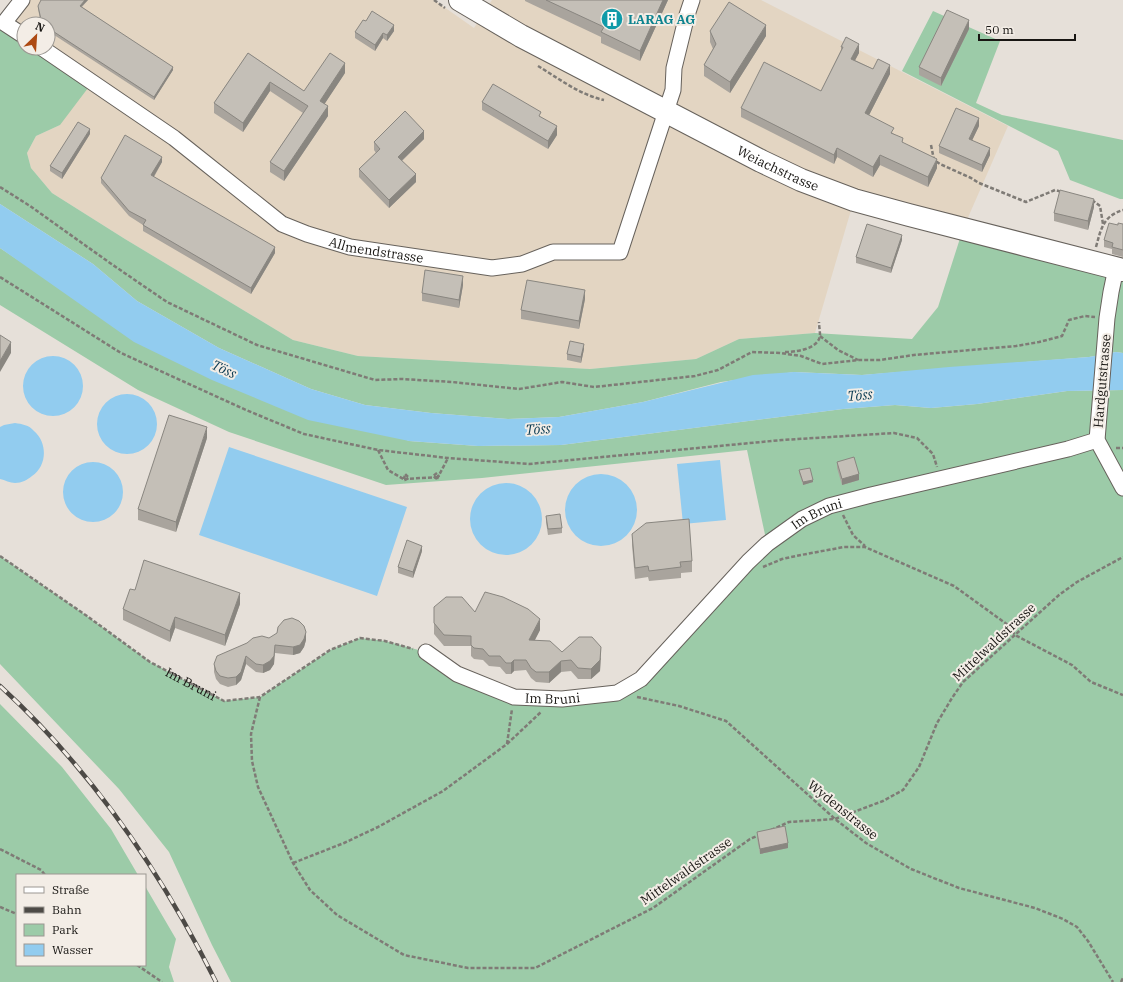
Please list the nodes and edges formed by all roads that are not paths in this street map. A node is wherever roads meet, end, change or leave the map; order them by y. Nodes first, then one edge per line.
1 (22, 0) edge
2 (460, 0) edge
3 (692, 0) edge
4 (2, 22) edge
5 (16, 31) edge
6 (54, 56) edge
7 (666, 110) junction
8 (1120, 269) edge
9 (1096, 440) junction
10 (1123, 488) edge
11 (426, 652) road end

1 - 4 street
2 - 7 main road, Weiachstrasse
3 - 7 street
4 - 5 street
6 - 7 street, Allmendstrasse
7 - 8 main road, Weiachstrasse
8 - 9 street, Hardgutstrasse
9 - 10 street, Hardgutstrasse
9 - 11 street, Im Bruni

